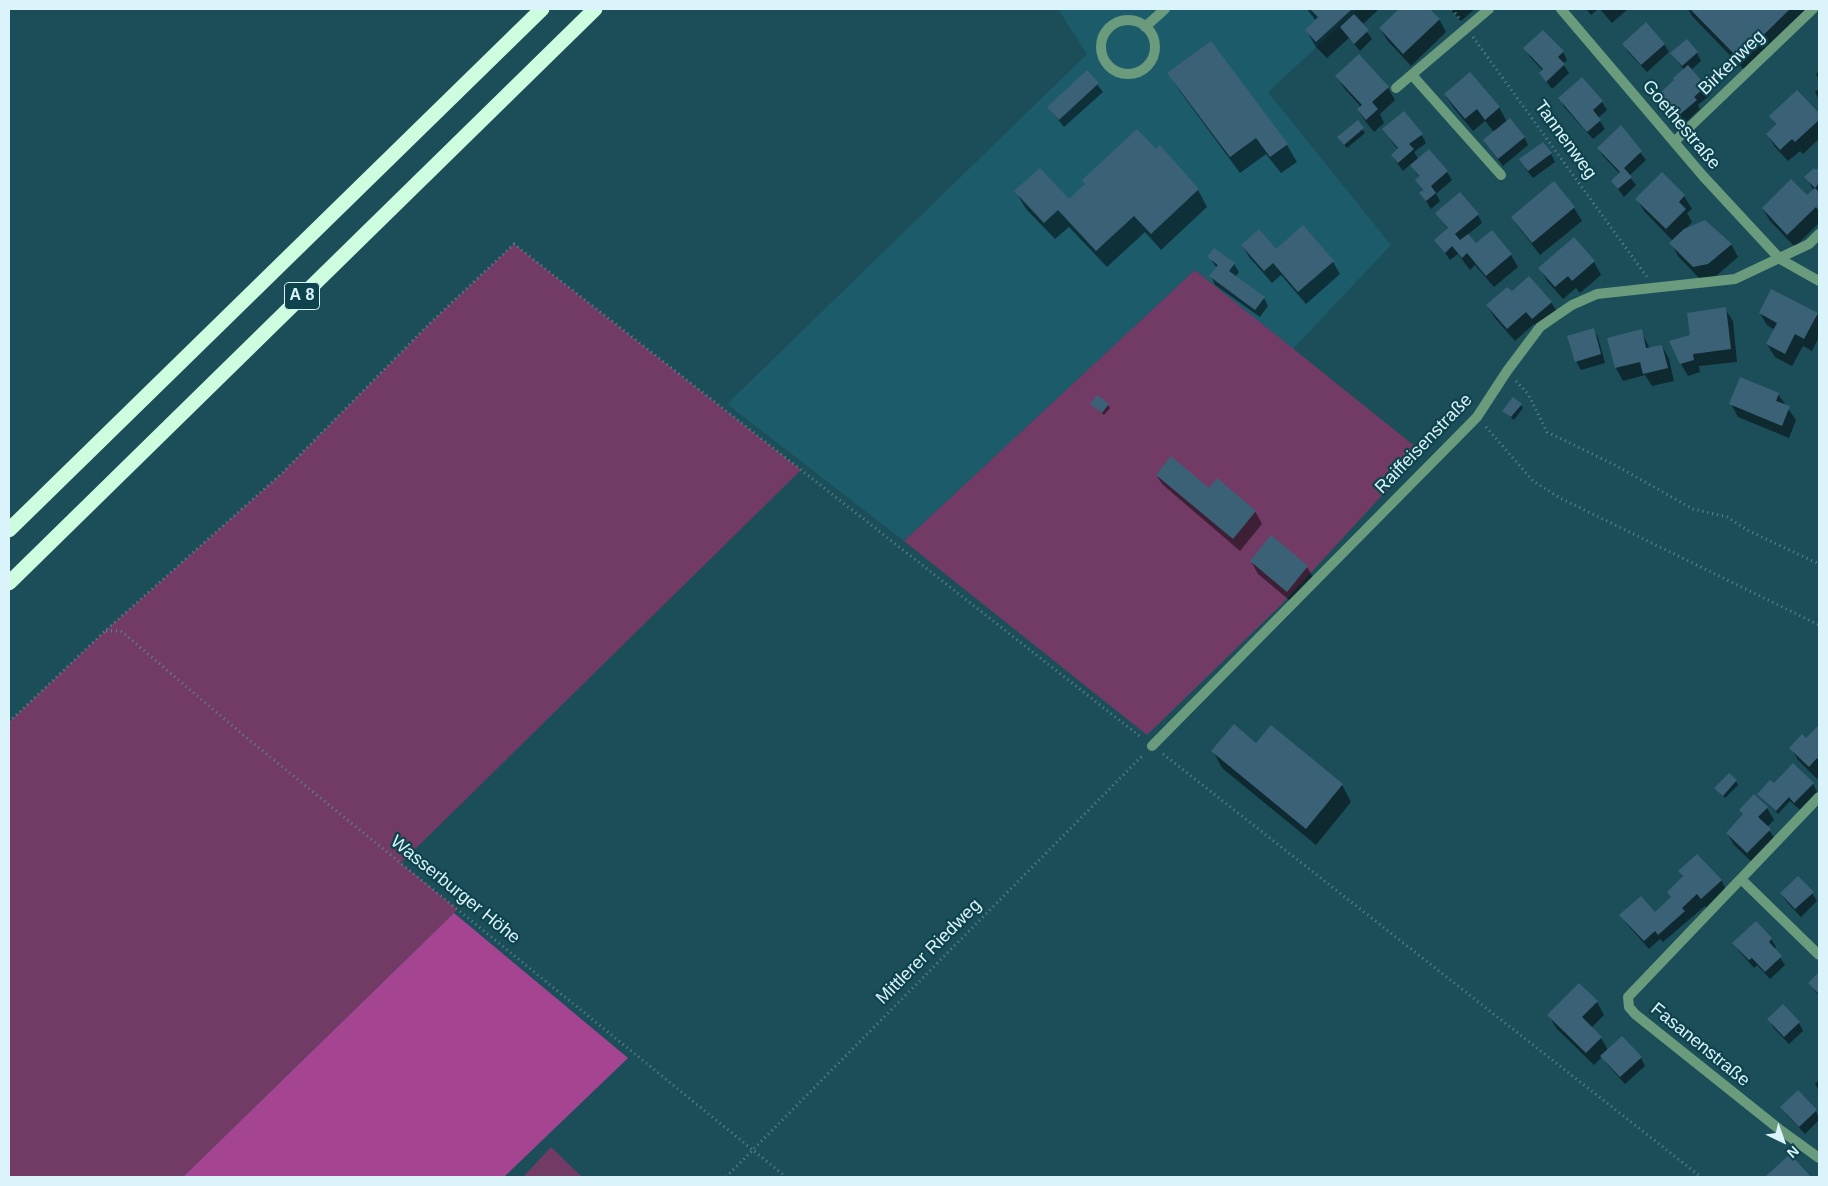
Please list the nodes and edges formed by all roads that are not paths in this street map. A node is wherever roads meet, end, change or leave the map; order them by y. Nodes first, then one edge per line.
1 (542, 9) edge
2 (595, 9) edge
3 (1165, 9) edge
4 (1489, 9) edge
5 (1561, 9) edge
6 (1813, 9) edge
7 (1145, 27) junction
8 (1412, 75) junction
9 (1396, 88) dead end
10 (1674, 142) junction
11 (1501, 174) dead end
12 (1819, 234) edge
13 (1780, 259) junction
14 (1819, 281) edge
15 (9, 530) edge
16 (9, 583) edge
17 (1152, 746) road end
18 (1819, 797) edge
19 (1741, 879) junction
20 (1819, 955) edge
21 (1819, 1158) edge

1 - 15 highway, A 8
2 - 16 highway, A 8
3 - 7 street
4 - 8 street
5 - 10 street, Goethestraße
6 - 10 street, Birkenweg
7 - 7 street
8 - 9 street
8 - 11 street
10 - 13 street, Goethestraße
12 - 13 street, Raiffeisenstraße
13 - 14 street, Goethestraße
13 - 17 street, Raiffeisenstraße
18 - 19 street, Fasanenstraße
19 - 20 street
19 - 21 street, Fasanenstraße

